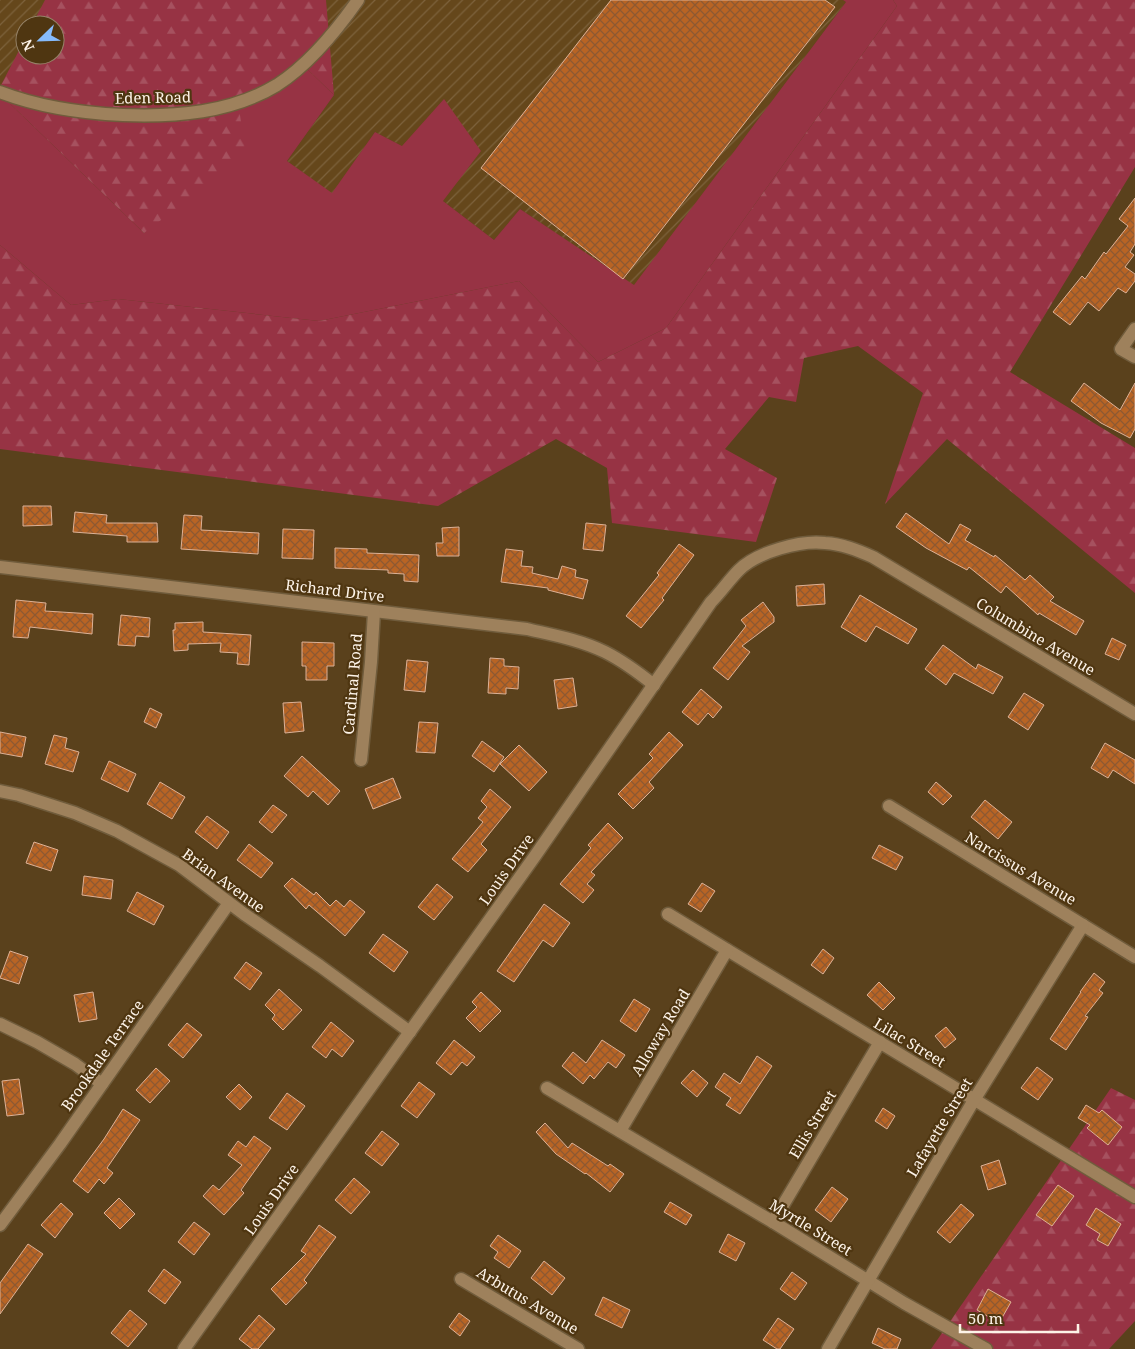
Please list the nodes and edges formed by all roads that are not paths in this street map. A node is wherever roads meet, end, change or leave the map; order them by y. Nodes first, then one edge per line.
1 (358, 0) edge
2 (0, 92) edge
3 (1135, 329) edge
4 (1135, 357) edge
5 (0, 567) edge
6 (921, 586) joint
7 (374, 612) junction
8 (654, 685) junction
9 (1135, 714) edge
10 (361, 760) dead end
11 (0, 791) edge
12 (890, 806) dead end
13 (229, 903) junction
14 (668, 914) dead end
15 (1083, 925) junction
16 (727, 950) junction
17 (1135, 957) edge
18 (0, 1024) edge
19 (410, 1032) junction
20 (880, 1042) junction
21 (102, 1084) junction
22 (547, 1088) dead end
23 (974, 1100) junction
24 (620, 1131) junction
25 (1135, 1197) edge
26 (773, 1222) junction
27 (0, 1225) edge
28 (461, 1279) dead end
29 (868, 1281) junction
30 (184, 1349) edge
31 (578, 1349) edge
32 (828, 1349) edge
33 (986, 1349) edge

1 - 2 street, Eden Road
3 - 4 street
5 - 7 street, Richard Drive
6 - 8 street, Louis Drive
6 - 9 street, Columbine Avenue
7 - 8 street, Richard Drive
7 - 10 street, Cardinal Road
8 - 19 street, Louis Drive
11 - 13 street, Brian Avenue
12 - 15 street, Narcissus Avenue
13 - 19 street, Brian Avenue
13 - 21 street, Brookdale Terrace
14 - 16 street, Lilac Street
15 - 17 street, Narcissus Avenue
15 - 23 street, Lafayette Street
16 - 20 street, Lilac Street
16 - 24 street, Alloway Road
18 - 21 street
19 - 30 street, Louis Drive
20 - 23 street, Lilac Street
20 - 26 street, Ellis Street
21 - 27 street, Brookdale Terrace
22 - 24 street, Myrtle Street
23 - 25 street, Lilac Street
23 - 29 street, Lafayette Street
24 - 26 street, Myrtle Street
26 - 29 street, Myrtle Street
28 - 31 street, Arbutus Avenue
29 - 32 street, Lafayette Street
29 - 33 street, Myrtle Street

